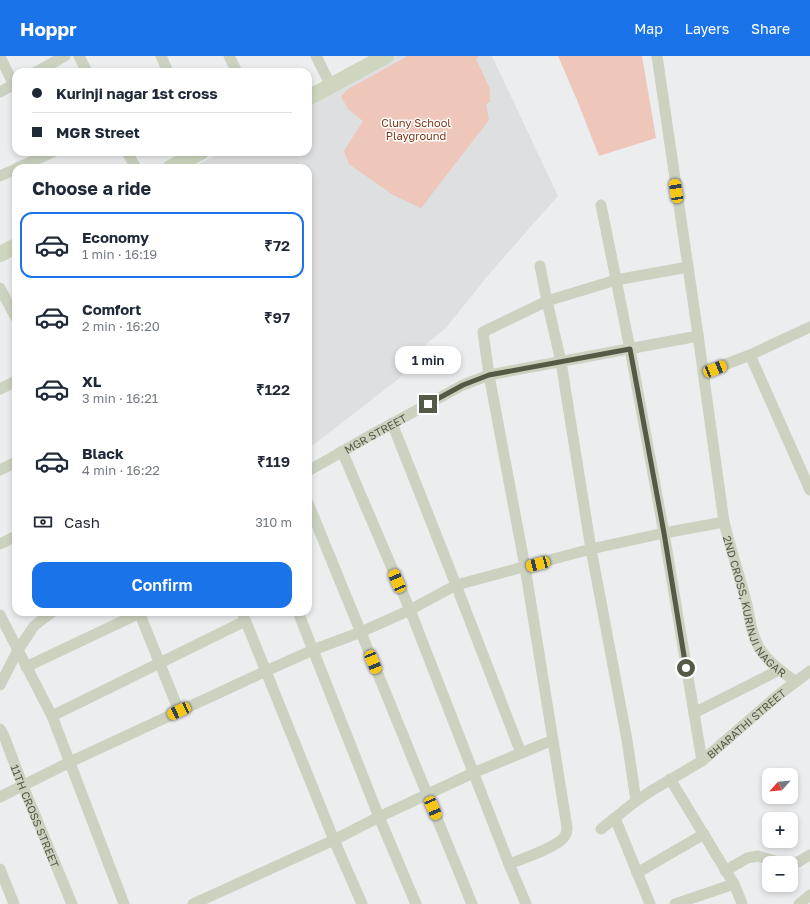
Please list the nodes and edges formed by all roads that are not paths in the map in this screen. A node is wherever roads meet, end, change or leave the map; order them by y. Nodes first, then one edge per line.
1 (65, 56) edge
2 (80, 56) edge
3 (160, 56) edge
4 (229, 56) edge
5 (316, 56) edge
6 (386, 56) edge
7 (657, 56) edge
8 (0, 57) edge
9 (43, 68) edge
10 (85, 68) edge
11 (166, 68) edge
12 (235, 68) edge
13 (12, 80) edge
14 (331, 86) junction
15 (12, 87) edge
16 (0, 92) edge
17 (312, 96) edge
18 (43, 156) edge
19 (193, 156) edge
20 (26, 164) edge
21 (178, 164) edge
22 (12, 169) edge
23 (1, 171) edge
24 (601, 205) dead end
25 (12, 248) edge
26 (0, 254) edge
27 (540, 266) dead end
28 (688, 267) junction
29 (616, 280) junction
30 (0, 288) edge
31 (546, 301) junction
32 (12, 304) edge
33 (12, 306) edge
34 (0, 312) edge
35 (810, 327) edge
36 (698, 336) junction
37 (630, 349) junction
38 (750, 355) junction
39 (561, 362) junction
40 (703, 373) junction
41 (489, 375) junction
42 (12, 383) edge
43 (0, 389) edge
44 (392, 423) junction
45 (342, 451) junction
46 (12, 464) edge
47 (312, 469) edge
48 (0, 470) edge
49 (810, 490) edge
50 (312, 513) edge
51 (724, 522) junction
52 (664, 533) junction
53 (12, 538) edge
54 (0, 544) edge
55 (591, 549) junction
56 (525, 567) junction
57 (456, 585) junction
58 (410, 610) junction
59 (0, 615) edge
60 (47, 616) edge
61 (132, 616) edge
62 (142, 616) edge
63 (244, 616) edge
64 (300, 616) edge
65 (3, 627) edge
66 (361, 632) junction
67 (18, 650) junction
68 (313, 650) junction
69 (160, 663) junction
70 (26, 667) junction
71 (779, 670) junction
72 (266, 671) junction
73 (810, 671) edge
74 (796, 682) junction
75 (0, 685) edge
76 (179, 711) junction
77 (694, 713) junction
78 (52, 716) junction
79 (0, 729) edge
80 (553, 740) junction
81 (520, 754) junction
82 (702, 761) junction
83 (70, 762) junction
84 (473, 772) junction
85 (670, 779) junction
86 (22, 786) junction
87 (427, 794) junction
88 (0, 797) edge
89 (636, 801) junction
90 (379, 817) junction
91 (615, 818) junction
92 (601, 829) dead end
93 (704, 834) junction
94 (334, 840) junction
95 (810, 855) edge
96 (762, 857) edge
97 (798, 862) edge
98 (509, 864) junction
99 (0, 869) edge
100 (725, 871) junction
101 (637, 873) junction
102 (734, 884) junction
103 (810, 895) edge
104 (14, 904) edge
105 (72, 904) edge
106 (124, 904) edge
107 (193, 904) edge
108 (362, 904) edge
109 (416, 904) edge
110 (472, 904) edge
111 (526, 904) edge
112 (650, 904) edge
113 (675, 904) edge
114 (742, 904) edge
115 (799, 904) edge

1 - 9 street
2 - 10 street
3 - 11 street
4 - 12 street
5 - 14 street
6 - 14 street
7 - 28 street, 2ND CROSS, KURINJI NAGAR
8 - 13 street
14 - 17 street
15 - 16 street
18 - 20 street
19 - 21 street
22 - 23 street
24 - 29 street
25 - 26 street
27 - 31 street
28 - 29 street
28 - 36 street, 2ND CROSS, KURINJI NAGAR
29 - 31 street
29 - 37 street
30 - 32 street
31 - 39 street
31 - 41 street
33 - 34 street
35 - 38 street
36 - 37 street, MGR STREET
36 - 40 street, 2ND CROSS, KURINJI NAGAR
37 - 39 street, MGR STREET
37 - 52 street
38 - 40 street
38 - 49 street
39 - 41 street, MGR STREET
39 - 55 street
40 - 51 street, 2ND CROSS, KURINJI NAGAR
41 - 44 street, MGR STREET
41 - 56 street
42 - 43 street
44 - 45 street, MGR STREET
44 - 57 street
45 - 47 street, MGR STREET
45 - 58 street
46 - 48 street
50 - 66 street
51 - 52 street
51 - 71 street, 2ND CROSS, KURINJI NAGAR
52 - 55 street
52 - 77 street
53 - 54 street
55 - 56 street
55 - 89 street
56 - 57 street
56 - 80 street
57 - 58 street
57 - 81 street
58 - 66 street
58 - 84 street
59 - 65 street
60 - 67 street
61 - 70 street
62 - 69 street
63 - 69 street
63 - 72 street
64 - 68 street
65 - 67 street
66 - 68 street
66 - 87 street
67 - 70 street
67 - 75 street
68 - 72 street
68 - 90 street
69 - 76 street
69 - 78 street
70 - 78 street
71 - 74 street, 2ND CROSS, KURINJI NAGAR
71 - 77 street
72 - 76 street
72 - 94 street
73 - 74 street, BHARATHI STREET
74 - 82 street, BHARATHI STREET
76 - 83 street
77 - 82 street
78 - 83 street
79 - 86 street, 11TH CROSS STREET
80 - 81 street
80 - 98 street
81 - 84 street
82 - 85 street, BHARATHI STREET
83 - 86 street
83 - 106 street
84 - 87 street
84 - 98 street
85 - 89 street, BHARATHI STREET
85 - 93 street
86 - 88 street
86 - 105 street, 11TH CROSS STREET
87 - 90 street
87 - 110 street
89 - 91 street, BHARATHI STREET
90 - 94 street
90 - 109 street
91 - 92 street, BHARATHI STREET
91 - 101 street
93 - 100 street
93 - 101 street
94 - 107 street
94 - 108 street
95 - 97 street
96 - 100 street
98 - 111 street
99 - 104 street
100 - 102 street
101 - 112 street
102 - 113 street
102 - 114 street
103 - 115 street

